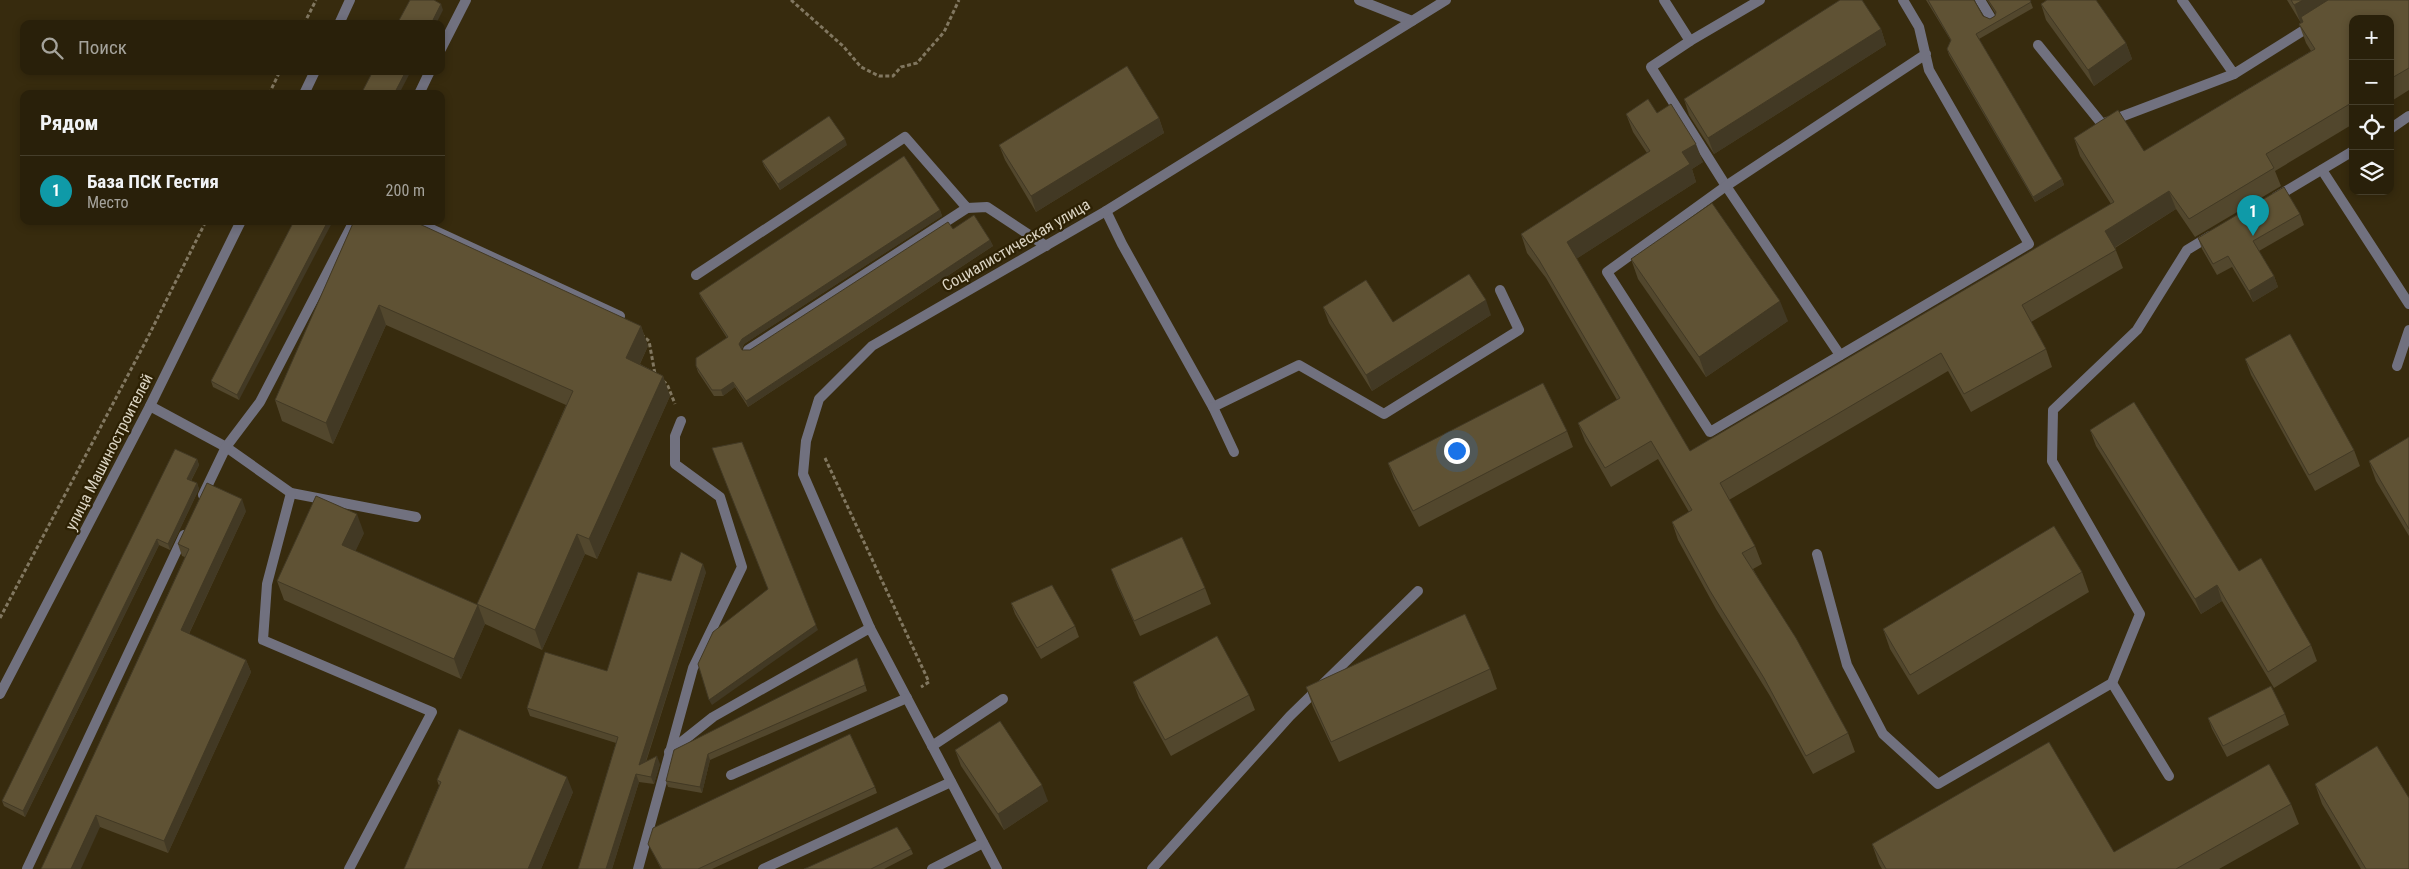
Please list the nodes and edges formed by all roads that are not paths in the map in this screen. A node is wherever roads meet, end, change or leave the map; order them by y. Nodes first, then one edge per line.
1 (350, 0) edge
2 (466, 0) edge
3 (1359, 0) edge
4 (1446, 0) edge
5 (1664, 0) edge
6 (1760, 0) edge
7 (1903, 0) edge
8 (1980, 0) edge
9 (2182, 0) edge
10 (1991, 18) edge
11 (340, 20) edge
12 (1412, 21) junction
13 (2318, 21) edge
14 (445, 41) edge
15 (1690, 41) junction
16 (2038, 45) dead end
17 (1926, 54) junction
18 (2234, 74) junction
19 (313, 75) edge
20 (428, 75) edge
21 (306, 90) edge
22 (421, 90) edge
23 (2409, 116) edge
24 (2394, 125) edge
25 (2349, 153) edge
26 (2322, 170) junction
27 (1726, 186) junction
28 (2270, 201) edge
29 (967, 208) junction
30 (1106, 210) junction
31 (239, 225) edge
32 (352, 225) edge
33 (423, 225) edge
34 (2220, 230) edge
35 (1046, 246) junction
36 (696, 275) dead end
37 (1500, 290) dead end
38 (2409, 304) edge
39 (620, 316) edge
40 (2409, 330) edge
41 (748, 350) edge
42 (1840, 355) junction
43 (2397, 366) dead end
44 (150, 406) junction
45 (1213, 408) junction
46 (681, 421) road end
47 (226, 447) junction
48 (1234, 452) dead end
49 (291, 493) junction
50 (201, 501) edge
51 (416, 517) dead end
52 (188, 528) edge
53 (1817, 554) dead end
54 (1418, 591) dead end
55 (870, 628) junction
56 (2112, 683) junction
57 (0, 694) edge
58 (907, 698) junction
59 (1003, 699) dead end
60 (932, 746) junction
61 (669, 752) junction
62 (731, 774) dead end
63 (2169, 776) dead end
64 (951, 782) junction
65 (983, 843) junction
66 (27, 869) edge
67 (348, 869) edge
68 (638, 869) edge
69 (763, 869) edge
70 (932, 869) edge
71 (997, 869) edge
72 (1152, 869) edge

1 - 11 street
2 - 14 street
3 - 12 street
4 - 12 street, Социалистическая улица
5 - 15 street
6 - 15 street
7 - 17 street
8 - 10 street
9 - 18 street
12 - 30 street, Социалистическая улица
13 - 18 street
15 - 27 street
16 - 18 street
17 - 27 street
17 - 42 street
19 - 21 street
20 - 22 street
23 - 24 street
25 - 26 street
26 - 28 street
26 - 38 street
27 - 42 street
27 - 42 street
29 - 35 street
29 - 36 street
29 - 41 street
30 - 35 street, Социалистическая улица
30 - 45 street
31 - 44 street, улица Машиностроителей
32 - 47 street
33 - 39 street
34 - 56 street
35 - 55 street, Социалистическая улица
37 - 45 street
40 - 43 street
44 - 47 street
44 - 57 street, улица Машиностроителей
45 - 48 street
46 - 61 street
47 - 49 street
47 - 50 street
49 - 51 street
49 - 67 street
52 - 66 street
53 - 56 street
54 - 72 street
55 - 58 street, Социалистическая улица
55 - 61 street
56 - 63 street
58 - 60 street, Социалистическая улица
58 - 62 street
59 - 60 street
60 - 64 street, Социалистическая улица
61 - 68 street
64 - 65 street, Социалистическая улица
64 - 69 street
65 - 70 street
65 - 71 street, Социалистическая улица

